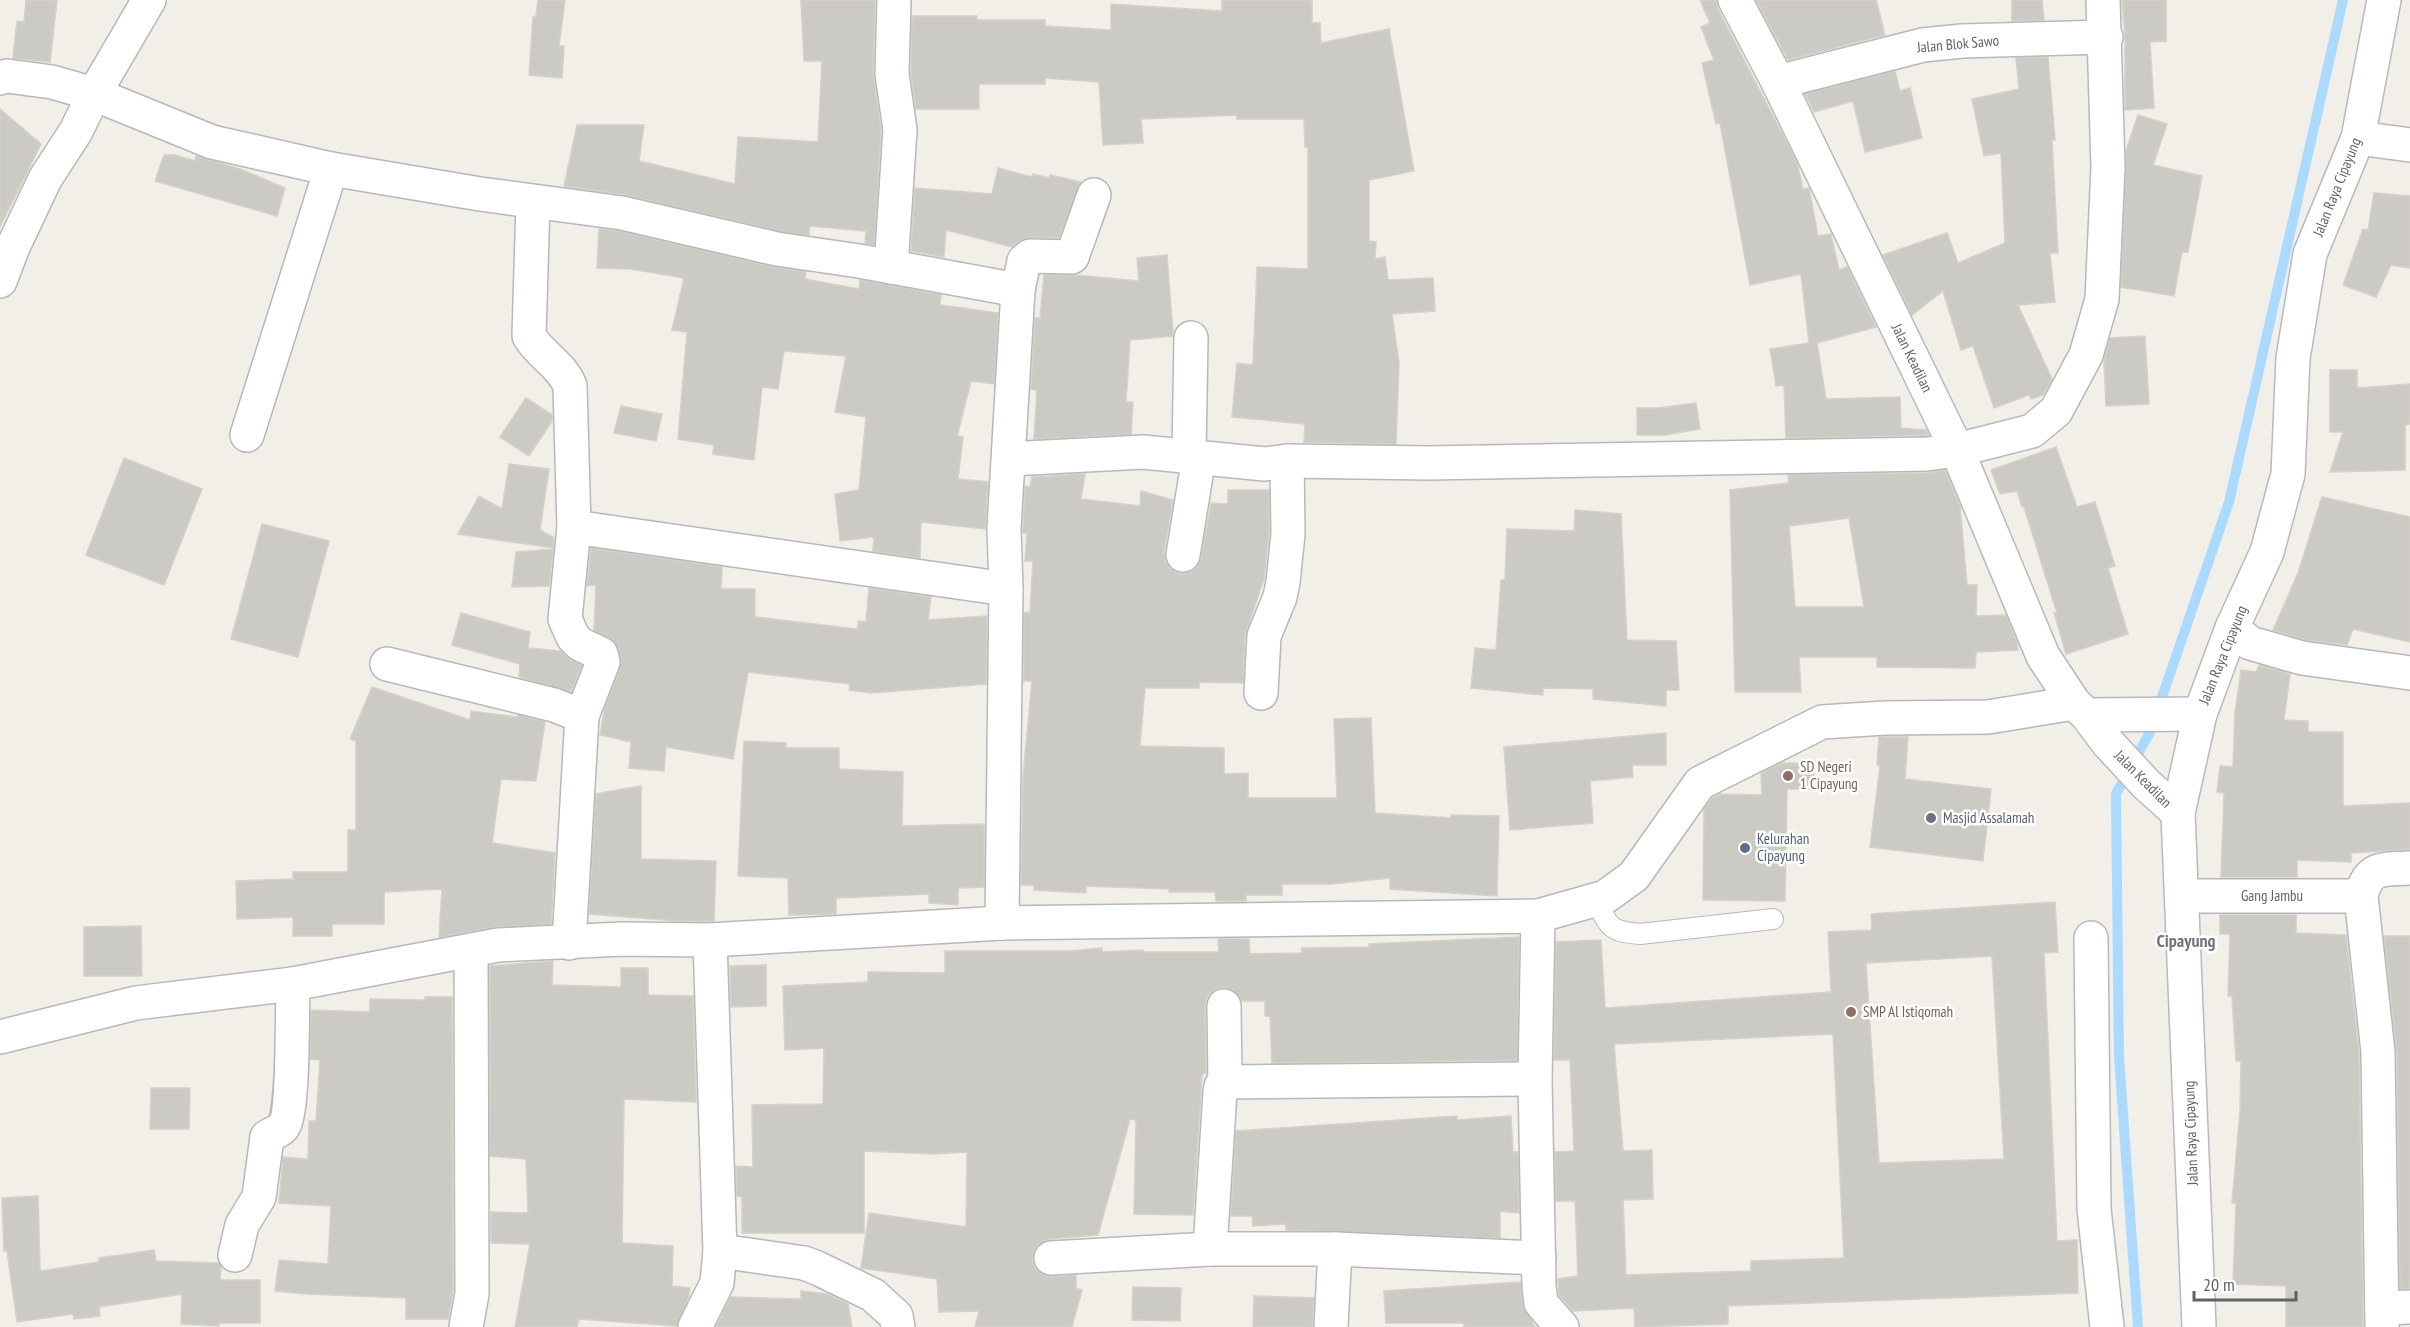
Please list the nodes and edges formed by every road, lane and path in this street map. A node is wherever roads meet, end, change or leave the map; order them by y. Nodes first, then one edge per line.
1 (149, 0) edge
2 (894, 0) edge
3 (1735, 0) edge
4 (2103, 0) edge
5 (2384, 0) edge
6 (2106, 37) junction
7 (0, 78) edge
8 (1778, 82) junction
9 (94, 94) junction
10 (2358, 138) junction
11 (2410, 145) edge
12 (331, 169) junction
13 (1094, 195) dead end
14 (533, 202) junction
15 (891, 267) junction
16 (0, 282) edge
17 (1018, 290) junction
18 (1191, 338) dead end
19 (247, 435) dead end
20 (1957, 450) junction
21 (1194, 456) junction
22 (1008, 459) junction
23 (1287, 461) junction
24 (574, 527) junction
25 (1183, 555) dead end
26 (1006, 589) junction
27 (2232, 628) junction
28 (387, 664) dead end
29 (2410, 673) edge
30 (1261, 693) dead end
31 (2081, 709) junction
32 (2186, 714) junction
33 (582, 716) junction
34 (2178, 813) junction
35 (2410, 868) edge
36 (2182, 896) junction
37 (2361, 896) junction
38 (1596, 901) junction
39 (1538, 916) junction
40 (1773, 919) dead end
41 (1002, 923) junction
42 (2091, 938) dead end
43 (710, 940) junction
44 (569, 943) junction
45 (471, 951) junction
46 (292, 984) junction
47 (1224, 1006) dead end
48 (0, 1037) edge
49 (1535, 1079) junction
50 (1225, 1082) junction
51 (1209, 1248) junction
52 (1335, 1248) junction
53 (720, 1251) junction
54 (235, 1255) dead end
55 (1051, 1258) dead end
56 (1539, 1258) junction
57 (2391, 1314) edge
58 (466, 1327) edge
59 (695, 1327) edge
60 (898, 1327) edge
61 (1331, 1327) edge
62 (1562, 1327) edge
63 (2107, 1327) edge
64 (2199, 1327) edge

1 - 9 street
2 - 15 street
3 - 8 street, Jalan Keadilan
4 - 6 street
5 - 10 street, Jalan Raya Cipayung
6 - 8 street, Jalan Blok Sawo
6 - 20 street
7 - 9 street
8 - 20 street, Jalan Keadilan
9 - 12 street
9 - 16 street
10 - 11 street
10 - 27 street, Jalan Raya Cipayung
12 - 14 street
12 - 19 street
13 - 17 street
14 - 15 street
14 - 24 street
15 - 17 street
17 - 22 street
18 - 21 street
20 - 23 street
20 - 31 street, Jalan Keadilan
21 - 22 street
21 - 23 street
21 - 25 street
22 - 26 street
23 - 30 street
24 - 26 street
24 - 33 street
26 - 41 street
27 - 29 street
27 - 32 street, Jalan Raya Cipayung
28 - 33 street
31 - 32 street
31 - 34 street, Jalan Keadilan
31 - 38 street
32 - 34 street, Jalan Raya Cipayung
33 - 44 street
34 - 36 street, Jalan Raya Cipayung
35 - 37 street
36 - 37 street, Gang Jambu
36 - 64 street, Jalan Raya Cipayung
37 - 57 street
38 - 39 street
38 - 40 lane
39 - 41 street
39 - 49 street
41 - 43 street
42 - 63 street
43 - 44 street
43 - 53 street
44 - 45 street
45 - 46 street
45 - 58 street
46 - 48 street
46 - 54 street
47 - 50 street
49 - 50 street
49 - 56 street
50 - 51 street
51 - 52 street
51 - 55 street
52 - 56 street
52 - 61 street
53 - 59 street
53 - 60 street
56 - 62 street

